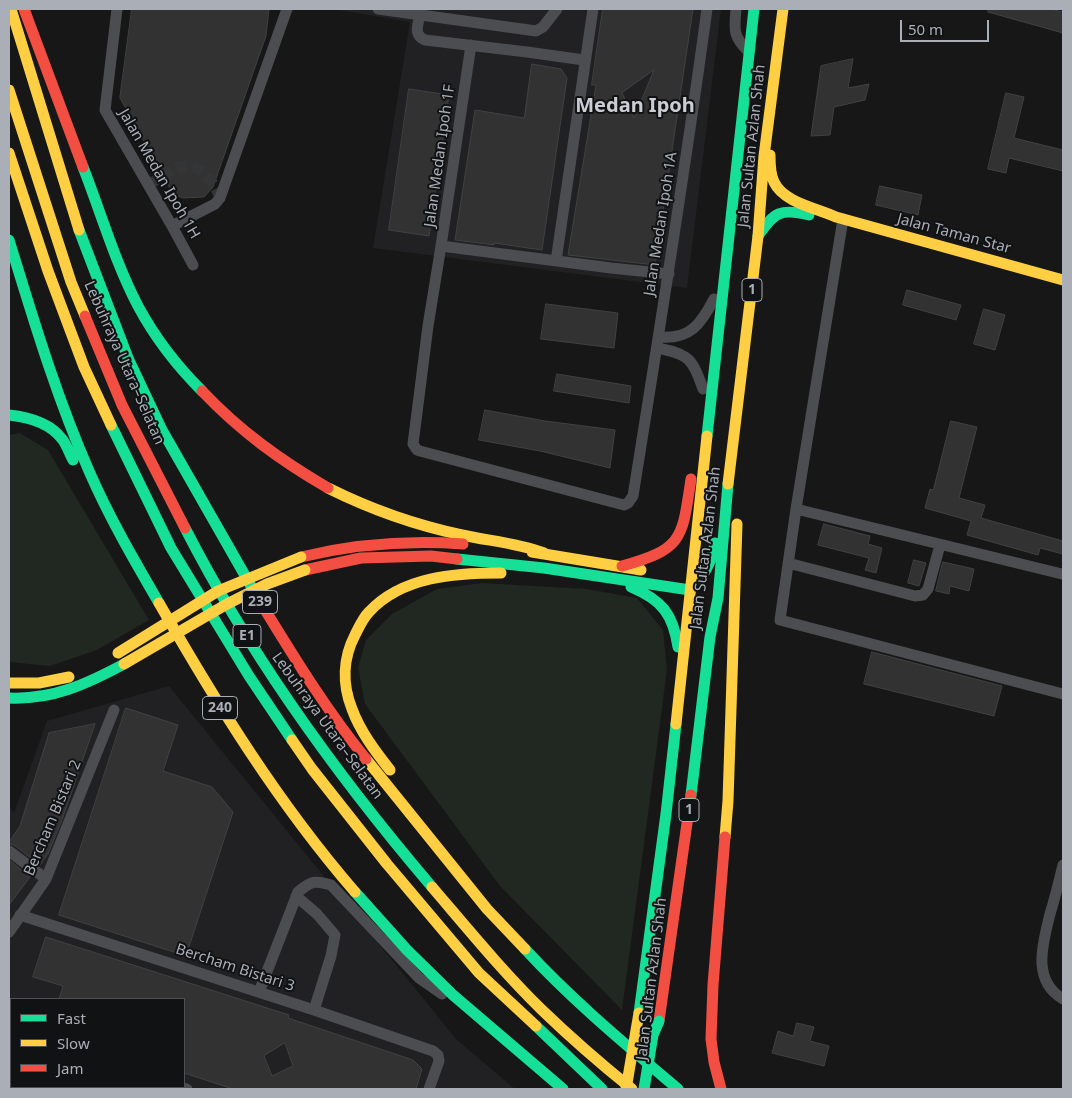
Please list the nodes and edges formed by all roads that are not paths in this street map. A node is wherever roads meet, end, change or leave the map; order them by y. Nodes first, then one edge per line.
1 (11, 9) edge
2 (24, 9) edge
3 (117, 9) edge
4 (287, 9) edge
5 (378, 9) edge
6 (557, 9) edge
7 (593, 9) edge
8 (707, 9) edge
9 (736, 9) edge
10 (754, 9) edge
11 (783, 9) edge
12 (420, 15) junction
13 (471, 45) junction
14 (749, 52) junction
15 (584, 60) junction
16 (9, 90) edge
17 (768, 121) junction
18 (9, 153) edge
19 (736, 181) junction
20 (839, 218) junction
21 (172, 226) junction
22 (758, 236) junction
23 (9, 240) edge
24 (442, 246) junction
25 (556, 261) junction
26 (193, 264) dead end
27 (669, 274) junction
28 (1063, 280) edge
29 (714, 298) junction
30 (658, 342) junction
31 (703, 389) junction
32 (9, 415) edge
33 (732, 446) junction
34 (103, 501) junction
35 (796, 509) junction
36 (940, 545) junction
37 (544, 553) junction
38 (694, 558) junction
39 (711, 561) junction
40 (788, 563) junction
41 (621, 567) junction
42 (544, 568) junction
43 (649, 571) dead end
44 (1062, 574) edge
45 (610, 578) junction
46 (695, 586) junction
47 (710, 637) junction
48 (114, 655) dead end
49 (78, 674) dead end
50 (680, 676) junction
51 (9, 683) edge
52 (1063, 694) edge
53 (9, 698) edge
54 (114, 710) dead end
55 (9, 851) edge
56 (1063, 866) edge
57 (46, 878) junction
58 (296, 896) junction
59 (487, 908) junction
60 (20, 915) junction
61 (9, 932) edge
62 (259, 992) junction
63 (1063, 999) edge
64 (314, 1010) junction
65 (659, 1021) junction
66 (482, 1022) junction
67 (429, 1089) edge
68 (563, 1089) edge
69 (602, 1089) edge
70 (626, 1089) edge
71 (632, 1089) edge
72 (644, 1089) edge
73 (653, 1089) edge
74 (678, 1089) edge
75 (721, 1089) edge

1 - 59 main road, 239
2 - 37 main road
3 - 21 street, Jalan Medan Ipoh 1H
4 - 21 street
5 - 12 street
6 - 12 street
7 - 15 street
8 - 27 street, Jalan Medan Ipoh 1A
9 - 14 street
10 - 14 main road, Jalan Sultan Azlan Shah / 1
11 - 17 main road, Jalan Sultan Azlan Shah / 1
12 - 13 street
13 - 15 street
13 - 24 street, Jalan Medan Ipoh 1F
14 - 19 main road, Jalan Sultan Azlan Shah / 1
15 - 25 street
16 - 71 main road, Lebuhraya Utara–Selatan / E1
17 - 20 main road, Jalan Taman Star
17 - 22 main road, Jalan Sultan Azlan Shah / 1
17 - 39 main road
18 - 69 main road, E1
19 - 29 main road
19 - 38 main road, Jalan Sultan Azlan Shah / 1
20 - 22 main road, Jalan Taman Star
20 - 28 main road, Jalan Taman Star
20 - 35 street
21 - 26 street, Jalan Medan Ipoh 1H
22 - 33 main road, Jalan Sultan Azlan Shah / 1
23 - 34 main road, 240
24 - 25 street, Jalan Medan Ipoh 1F
24 - 30 street, Jalan Medan Ipoh 1A
25 - 27 street, Jalan Medan Ipoh 1F
27 - 30 street, Jalan Medan Ipoh 1A
29 - 30 street
29 - 31 main road
30 - 31 street
31 - 41 main road
32 - 34 main road
33 - 47 main road, Jalan Sultan Azlan Shah / 1
33 - 75 main road
34 - 66 main road, 240
35 - 36 street
35 - 40 street
36 - 40 street
36 - 44 street
37 - 41 main road
37 - 48 main road, bridge
38 - 39 main road
38 - 46 main road, Jalan Sultan Azlan Shah / 1
39 - 46 main road
40 - 52 street
41 - 43 main road
42 - 45 main road
42 - 53 main road, bridge
42 - 59 main road
45 - 46 main road
45 - 50 main road
46 - 47 main road
46 - 50 main road, Jalan Sultan Azlan Shah / 1
47 - 65 main road, Jalan Sultan Azlan Shah / 1
49 - 51 main road
50 - 70 main road, Jalan Sultan Azlan Shah / 1, bridge
54 - 57 street, Bercham Bistari 2
55 - 57 street
56 - 63 street
57 - 60 street, Bercham Bistari 2
58 - 62 street
58 - 64 street
58 - 66 street
59 - 74 main road, 239
60 - 61 street, Bercham Bistari 2
60 - 62 street, Bercham Bistari 3
62 - 64 street, Bercham Bistari 3
64 - 67 street, Bercham Bistari 3
65 - 72 main road, bridge
65 - 73 main road, Jalan Sultan Azlan Shah / 1
66 - 68 main road, 240

